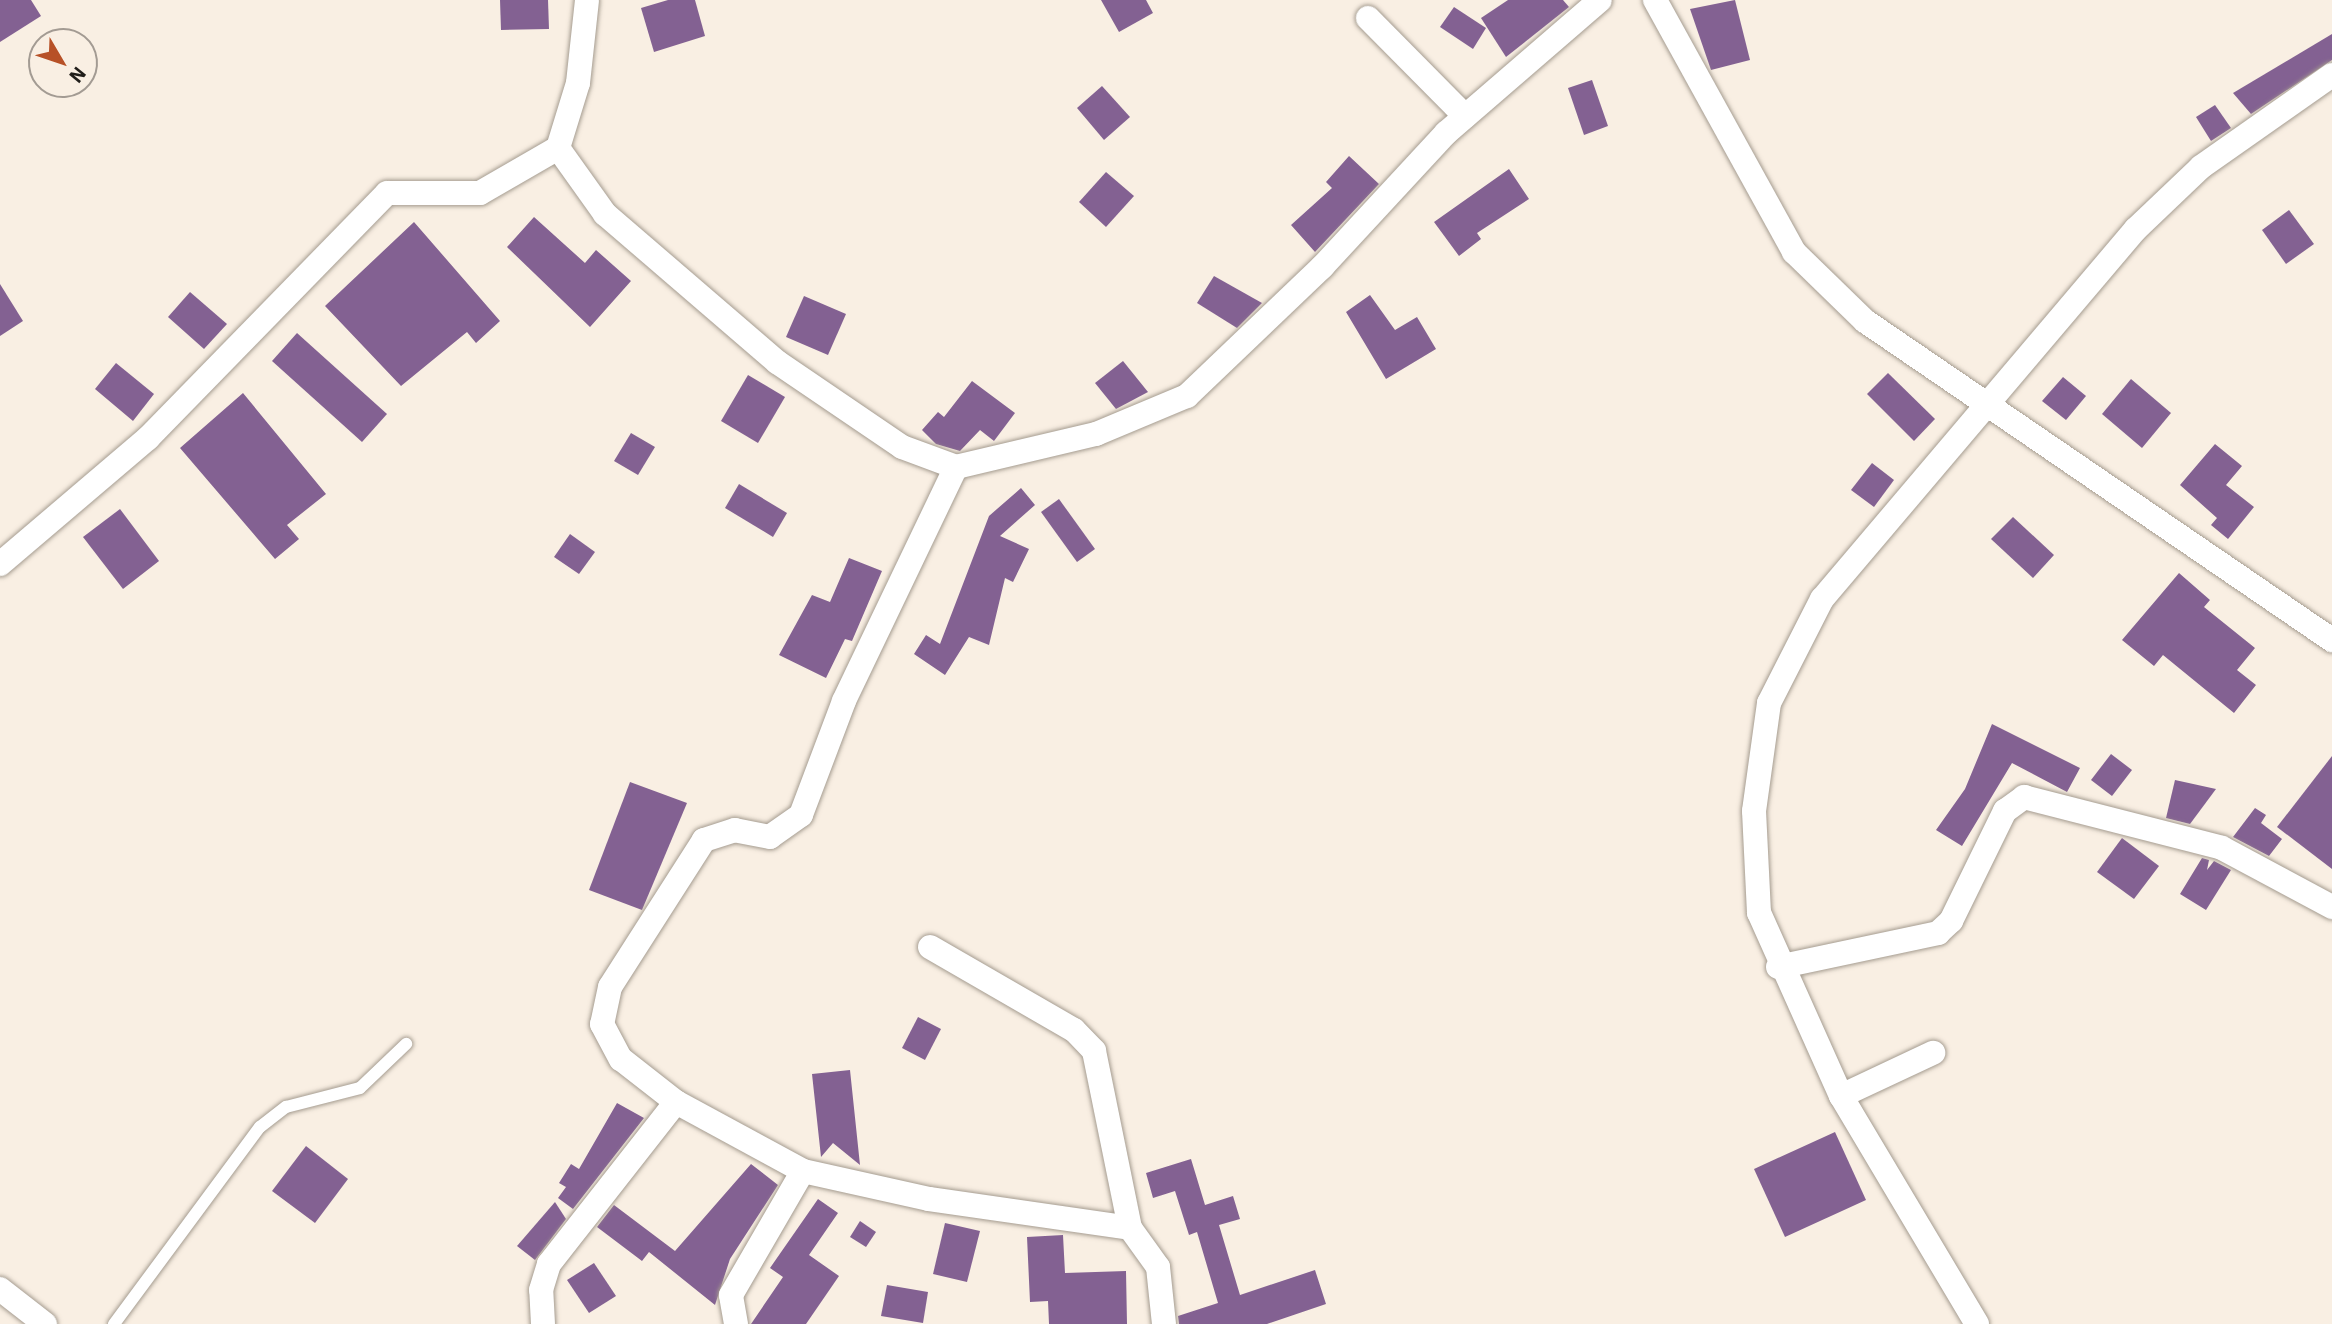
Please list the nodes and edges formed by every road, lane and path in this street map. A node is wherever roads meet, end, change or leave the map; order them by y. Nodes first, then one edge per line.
1 (587, 0) edge
2 (1600, 0) edge
3 (1654, 0) edge
4 (1368, 18) dead end
5 (2332, 75) edge
6 (1465, 116) junction
7 (558, 148) junction
8 (1984, 403) junction
9 (956, 467) junction
10 (0, 564) edge
11 (2332, 640) edge
12 (2332, 907) edge
13 (930, 947) dead end
14 (1778, 967) junction
15 (406, 1044) dead end
16 (1933, 1053) dead end
17 (1841, 1096) junction
18 (676, 1102) junction
19 (803, 1171) junction
20 (1130, 1228) junction
21 (0, 1289) edge
22 (45, 1324) edge
23 (114, 1324) edge
24 (543, 1324) edge
25 (736, 1324) edge
26 (1164, 1324) edge
27 (1977, 1324) edge

1 - 7 street
2 - 6 street
3 - 8 street
4 - 6 street
5 - 8 street
6 - 9 street
7 - 9 street
7 - 10 street
8 - 11 street
8 - 14 street
9 - 18 street
12 - 14 street
13 - 20 street
14 - 17 street
15 - 23 lane
16 - 17 street
17 - 27 street
18 - 19 street
18 - 24 street
19 - 20 street
19 - 25 street
20 - 26 street
21 - 22 street

